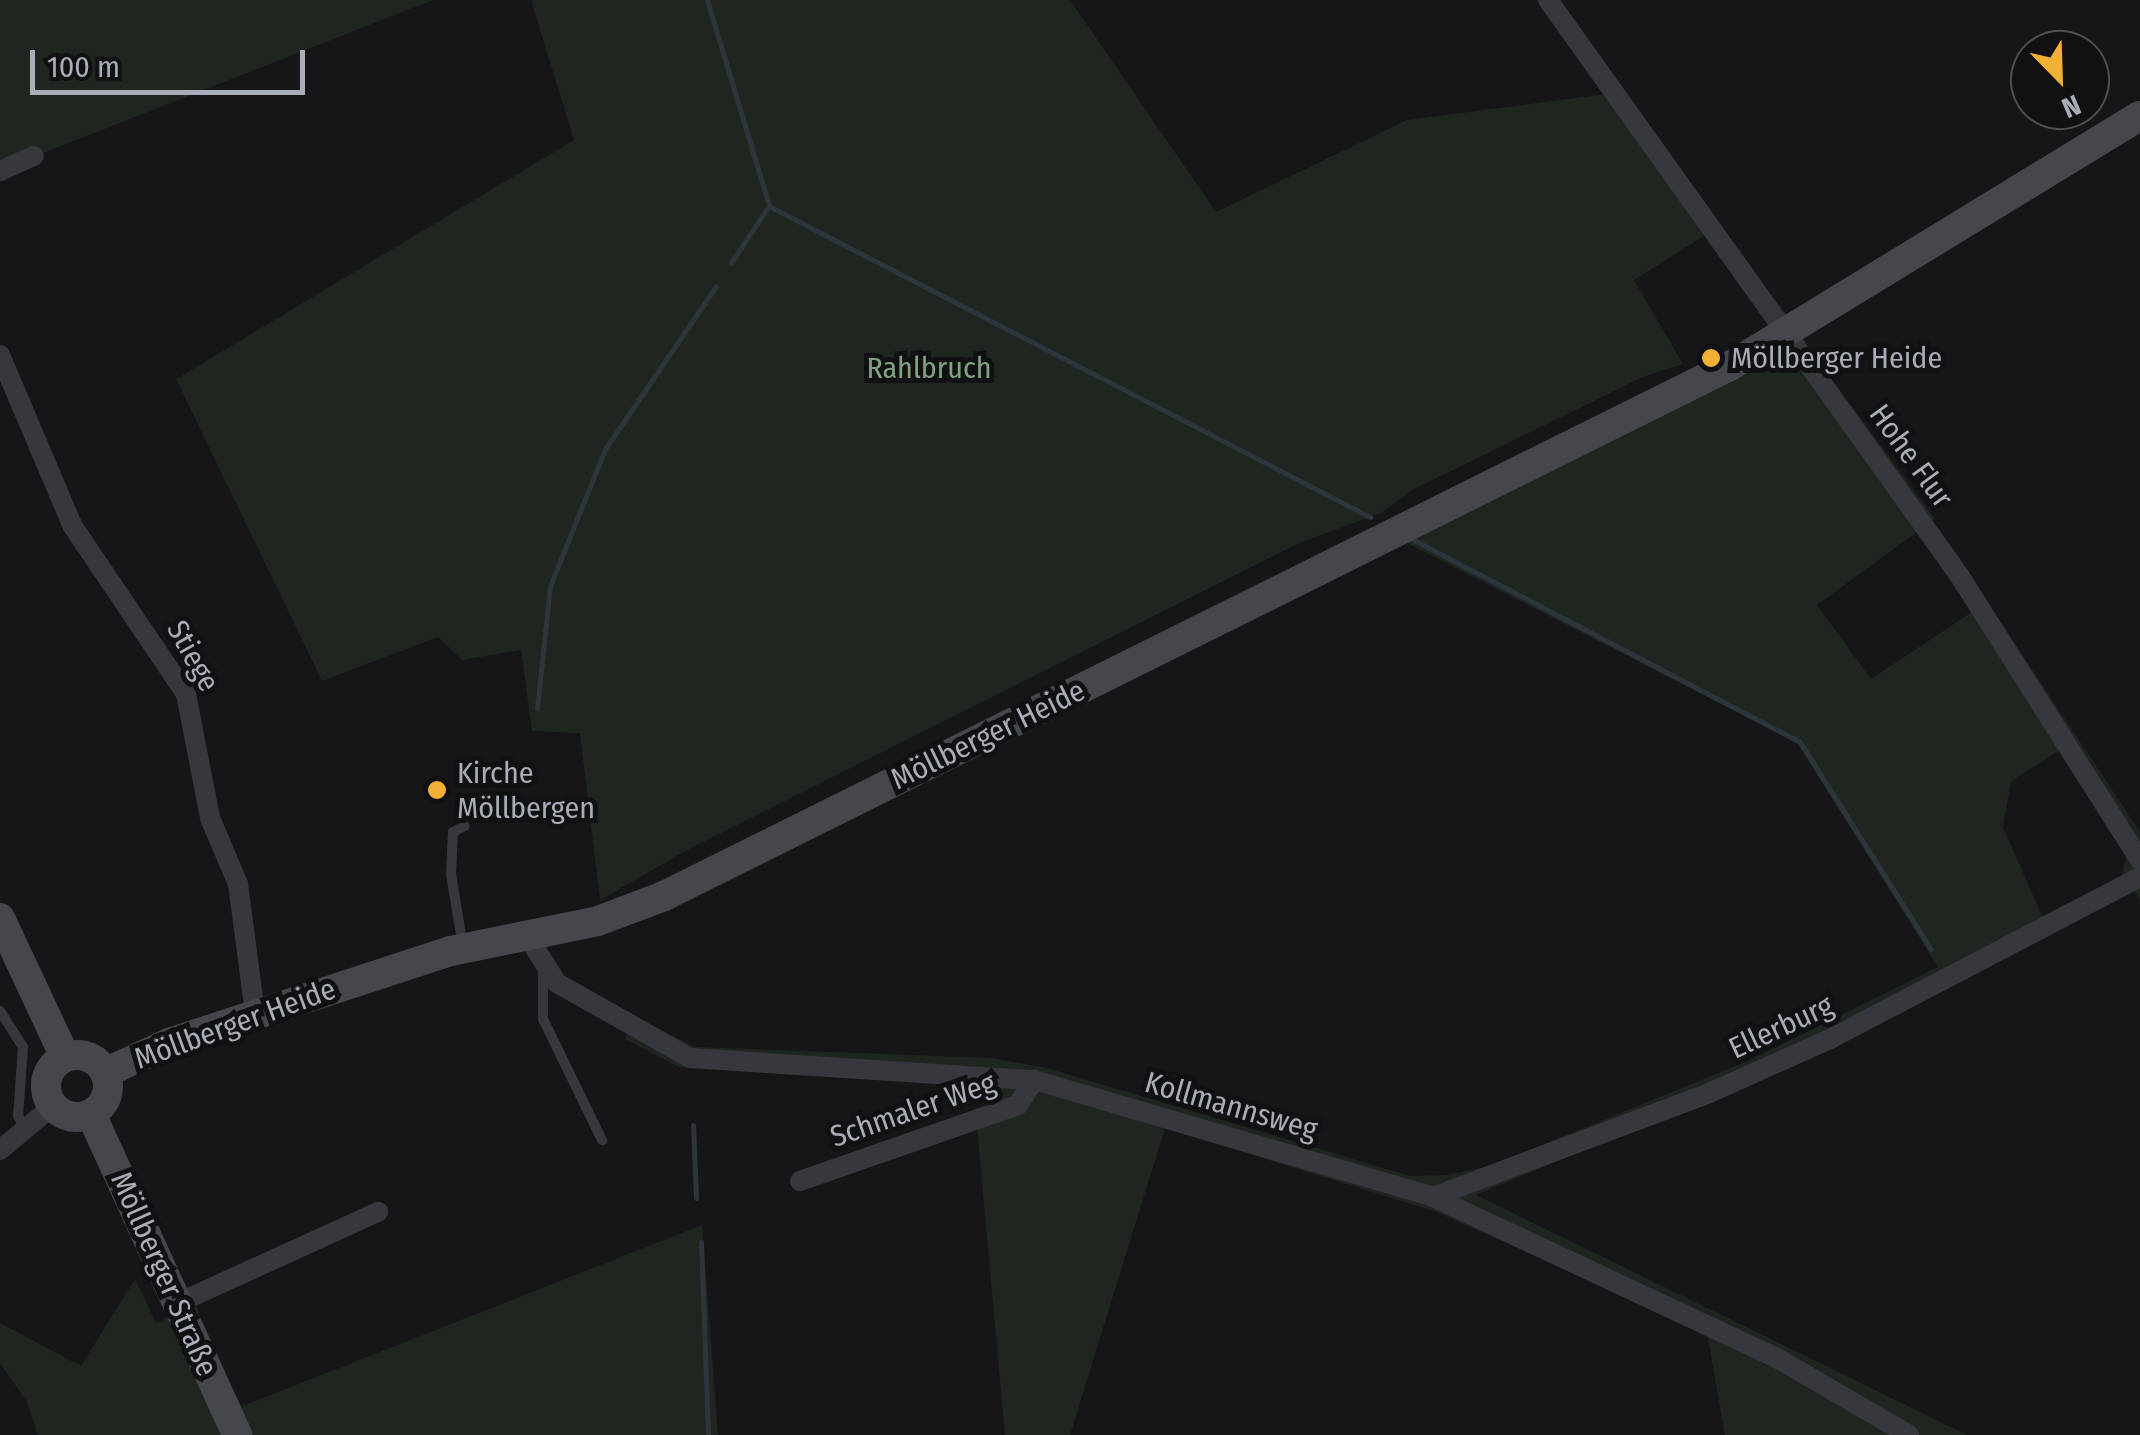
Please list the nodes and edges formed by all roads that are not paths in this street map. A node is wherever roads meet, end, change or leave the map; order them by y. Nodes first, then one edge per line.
1 (1548, 0) edge
2 (2140, 116) edge
3 (34, 156) dead end
4 (0, 171) edge
5 (1786, 336) junction
6 (0, 356) edge
7 (465, 826) dead end
8 (2140, 860) edge
9 (2140, 878) edge
10 (0, 918) edge
11 (526, 934) junction
12 (463, 948) junction
13 (542, 967) junction
14 (0, 1011) edge
15 (254, 1014) junction
16 (65, 1058) junction
17 (105, 1073) junction
18 (1034, 1080) junction
19 (53, 1106) junction
20 (91, 1114) junction
21 (26, 1128) junction
22 (602, 1140) dead end
23 (0, 1150) edge
24 (800, 1181) dead end
25 (1434, 1198) junction
26 (378, 1212) dead end
27 (178, 1303) junction
28 (236, 1435) edge
29 (1909, 1435) edge

1 - 5 street, Hohe Flur
2 - 5 street, Möllberger Heide
3 - 4 street
5 - 8 street, Hohe Flur
5 - 11 street, Möllberger Heide
6 - 15 street, Stiege
7 - 12 lane
9 - 25 street, Ellerburg
10 - 16 street
11 - 12 street, Möllberger Heide
11 - 13 street, Kollmannsweg
12 - 15 street, Möllberger Heide
13 - 18 street, Kollmannsweg
13 - 22 lane
14 - 21 lane
15 - 17 street, Möllberger Heide
16 - 17 street
16 - 19 street
17 - 20 street
18 - 24 street, Schmaler Weg
18 - 25 street, Kollmannsweg
19 - 20 street
19 - 21 street
20 - 27 street, Möllberger Straße
21 - 23 street
25 - 29 street, Kollmannsweg
26 - 27 street
27 - 28 street, Möllberger Straße

